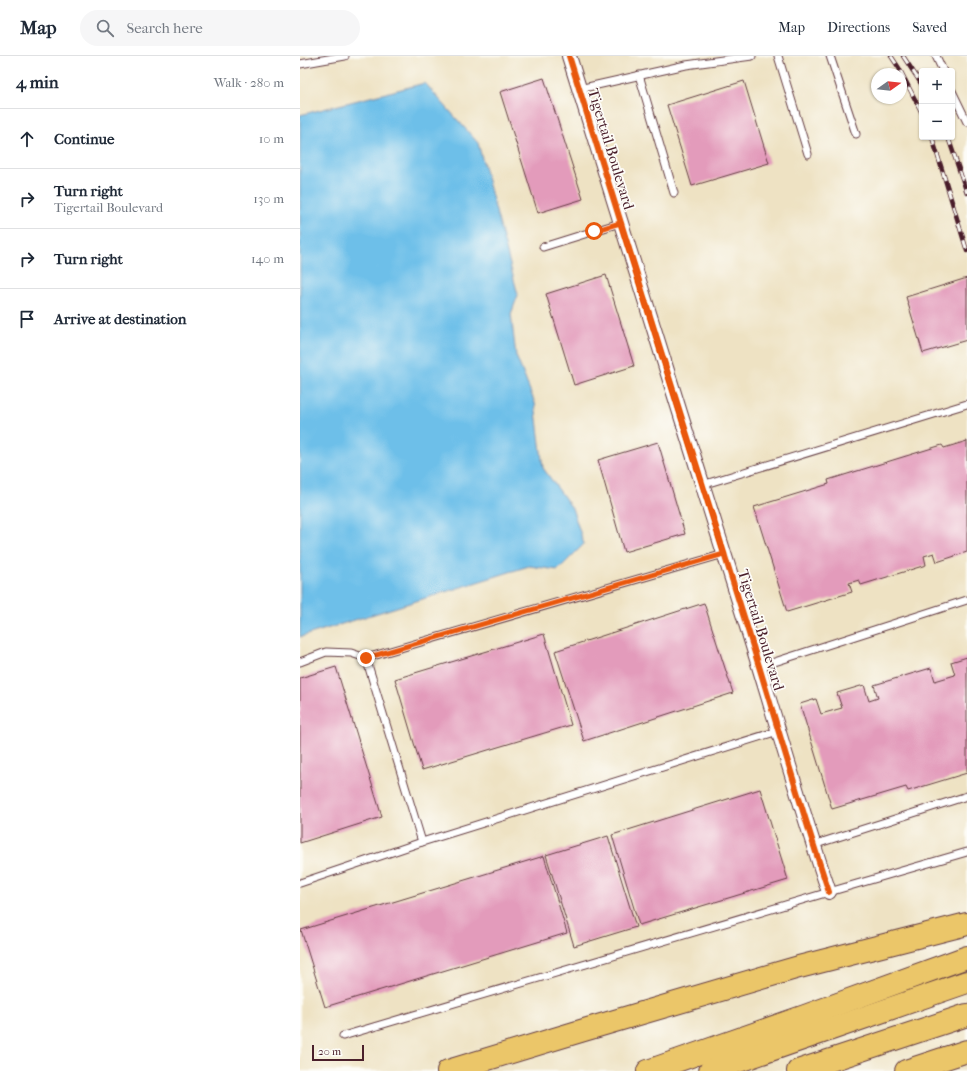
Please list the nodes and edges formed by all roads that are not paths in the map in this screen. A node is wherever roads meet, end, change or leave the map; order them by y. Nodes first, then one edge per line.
1 (345, 56) edge
2 (570, 56) edge
3 (752, 56) edge
4 (778, 56) edge
5 (830, 56) edge
6 (936, 56) edge
7 (300, 64) edge
8 (942, 68) edge
9 (639, 75) junction
10 (578, 89) junction
11 (955, 97) edge
12 (967, 122) edge
13 (856, 134) dead end
14 (808, 154) dead end
15 (674, 193) dead end
16 (620, 223) junction
17 (543, 247) dead end
18 (967, 404) edge
19 (702, 484) junction
20 (724, 554) junction
21 (967, 600) edge
22 (366, 658) junction
23 (300, 662) edge
24 (759, 667) junction
25 (778, 731) junction
26 (967, 796) edge
27 (422, 842) junction
28 (813, 845) junction
29 (967, 852) edge
30 (300, 883) edge
31 (829, 892) junction
32 (967, 924) edge
33 (967, 957) edge
34 (967, 982) edge
35 (967, 1015) edge
36 (854, 1021) junction
37 (343, 1036) dead end
38 (967, 1051) edge
39 (678, 1060) junction
40 (448, 1071) edge
41 (648, 1071) edge
42 (710, 1071) edge
43 (798, 1071) edge
44 (906, 1071) edge

1 - 7 lane
2 - 10 street, Tigertail Boulevard
3 - 9 lane
4 - 14 lane
5 - 13 lane
6 - 8 lane
9 - 10 lane
9 - 15 lane
10 - 16 street, Tigertail Boulevard
11 - 12 lane
16 - 17 lane
16 - 19 street, Tigertail Boulevard
18 - 19 lane
19 - 20 street, Tigertail Boulevard
20 - 22 lane
20 - 24 street, Tigertail Boulevard
21 - 24 lane
22 - 23 lane
22 - 27 lane
24 - 25 street, Tigertail Boulevard
25 - 27 lane
25 - 28 street, Tigertail Boulevard
26 - 28 lane
27 - 30 lane
28 - 31 street, Tigertail Boulevard
29 - 31 lane
31 - 37 lane
32 - 40 highway
33 - 39 highway
34 - 36 highway
35 - 43 highway
36 - 39 highway
36 - 42 highway
38 - 44 highway
39 - 41 highway

